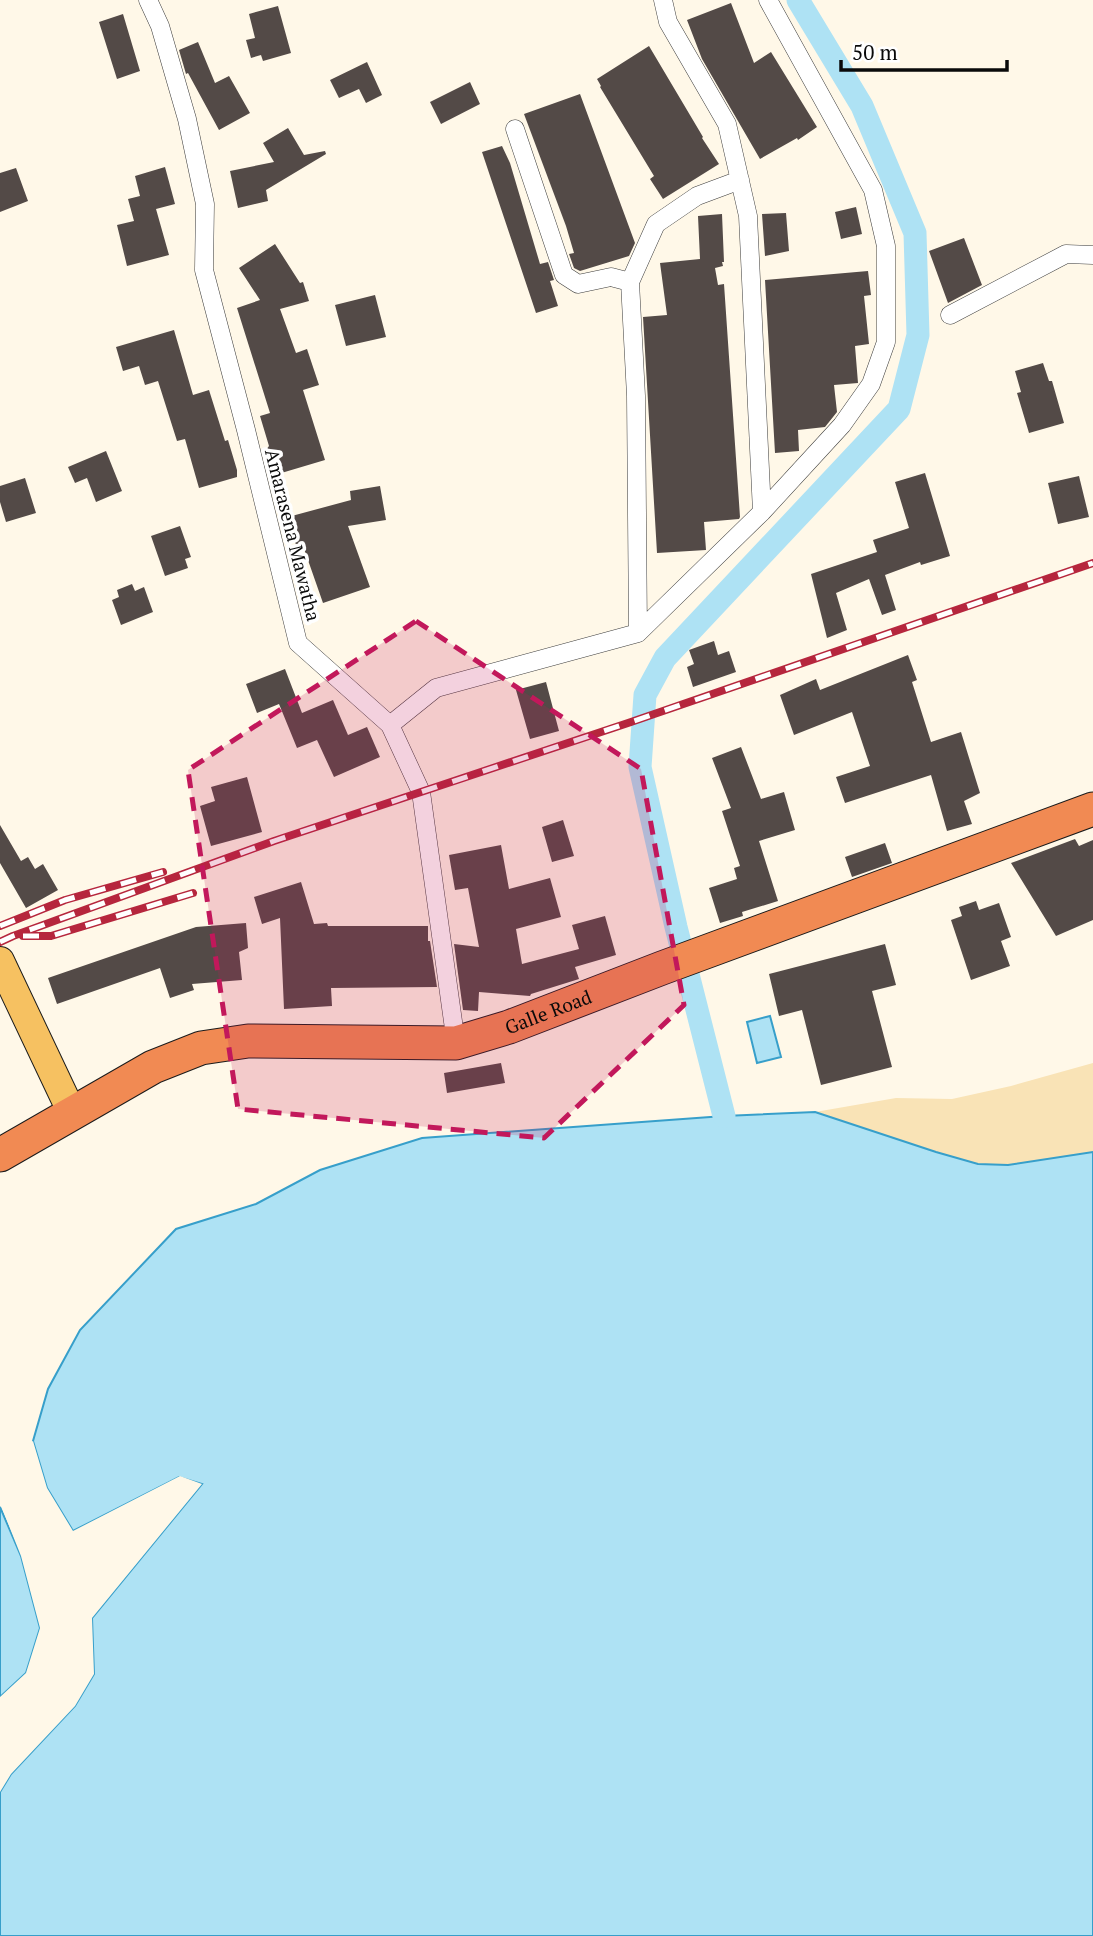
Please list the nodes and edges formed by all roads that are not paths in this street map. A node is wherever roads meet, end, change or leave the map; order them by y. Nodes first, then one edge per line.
1 (148, 0) edge
2 (663, 0) edge
3 (768, 0) edge
4 (515, 130) dead end
5 (740, 180) junction
6 (1093, 255) edge
7 (631, 282) junction
8 (950, 314) dead end
9 (762, 512) junction
10 (638, 633) junction
11 (390, 725) junction
12 (1093, 809) edge
13 (0, 961) edge
14 (456, 1043) junction
15 (72, 1113) junction
16 (0, 1155) edge

1 - 11 street, Amarasena Mawatha
2 - 5 street
3 - 9 street
4 - 7 street
5 - 7 street
5 - 9 street
6 - 8 street
7 - 10 street
9 - 10 street
10 - 11 street
11 - 14 street, Amarasena Mawatha
12 - 14 highway, Galle Road
13 - 15 main road
14 - 15 highway, Galle Road
15 - 16 highway, Galle Road

